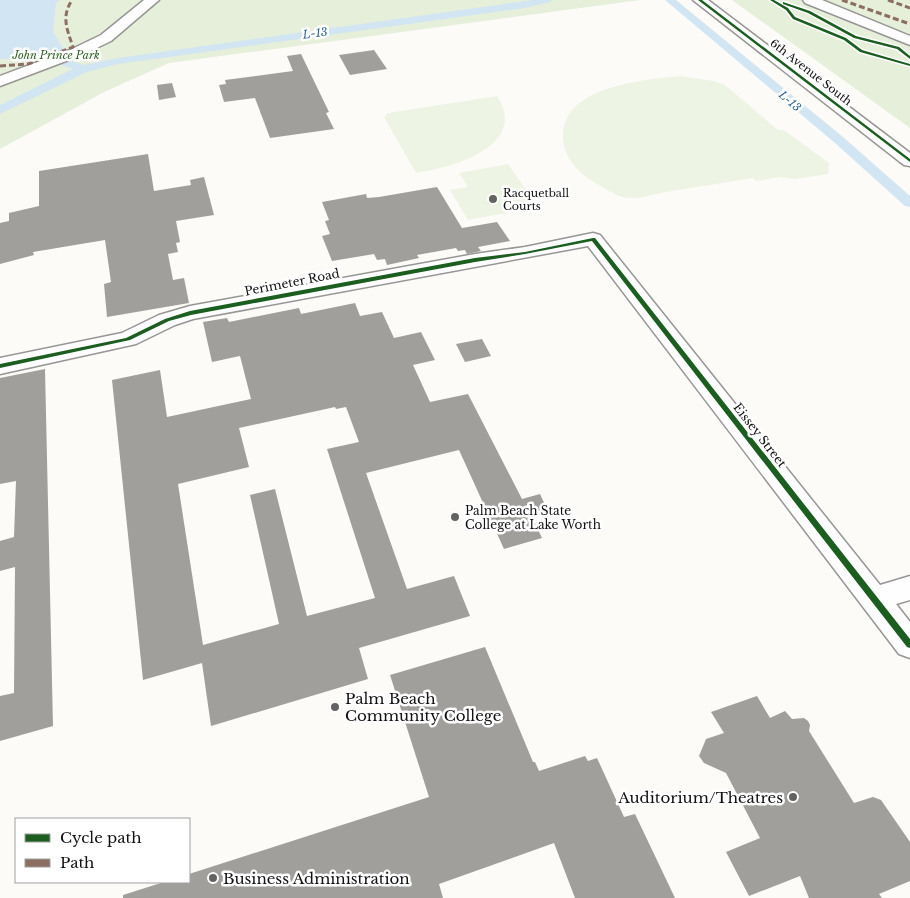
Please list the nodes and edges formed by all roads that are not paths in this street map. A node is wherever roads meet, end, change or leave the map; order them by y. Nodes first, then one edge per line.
1 (700, 0) edge
2 (718, 0) edge
3 (810, 0) edge
4 (154, 6) edge
5 (910, 41) edge
6 (0, 81) edge
7 (910, 142) edge
8 (910, 161) edge
9 (593, 239) joint
10 (0, 366) edge
11 (910, 588) edge
12 (874, 599) junction
13 (906, 632) edge

1 - 8 street, 6th Avenue South
2 - 7 street, 6th Avenue South
3 - 5 street
4 - 6 street
9 - 10 street, Perimeter Road
9 - 12 street, Eissey Street
11 - 12 street
12 - 13 street, Eissey Street

